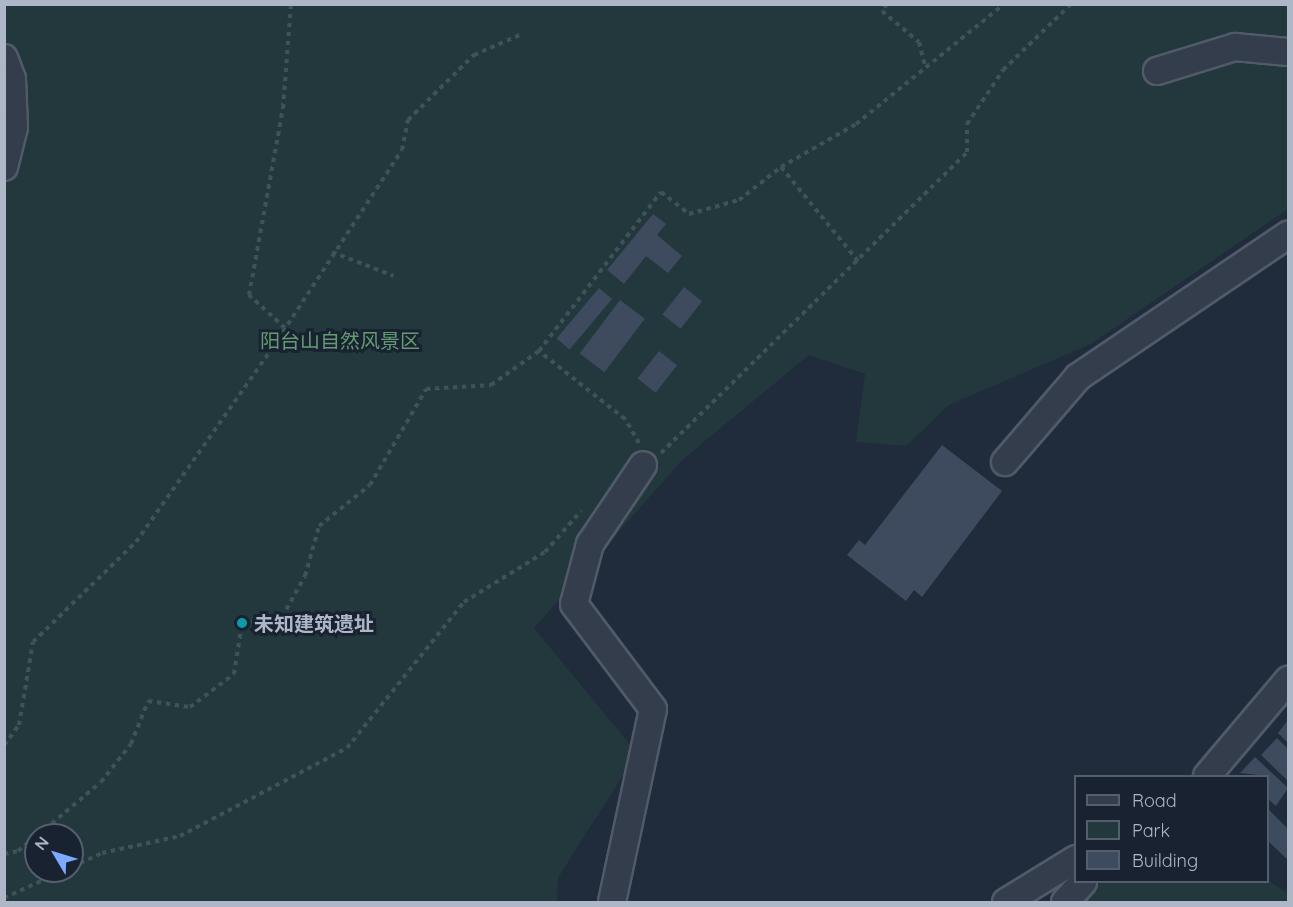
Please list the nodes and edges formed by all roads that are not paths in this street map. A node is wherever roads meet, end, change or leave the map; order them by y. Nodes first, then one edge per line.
1 (1288, 52) edge
2 (4, 58) edge
3 (1157, 71) dead end
4 (4, 167) edge
5 (1288, 235) edge
6 (1005, 462) dead end
7 (643, 465) road end
8 (1288, 680) edge
9 (1210, 775) edge
10 (1074, 860) edge
11 (1082, 883) edge
12 (612, 903) edge
13 (1006, 903) edge
14 (1065, 903) edge

1 - 3 street
2 - 4 street
5 - 6 street
7 - 12 street
8 - 9 street
10 - 13 street
11 - 14 street

